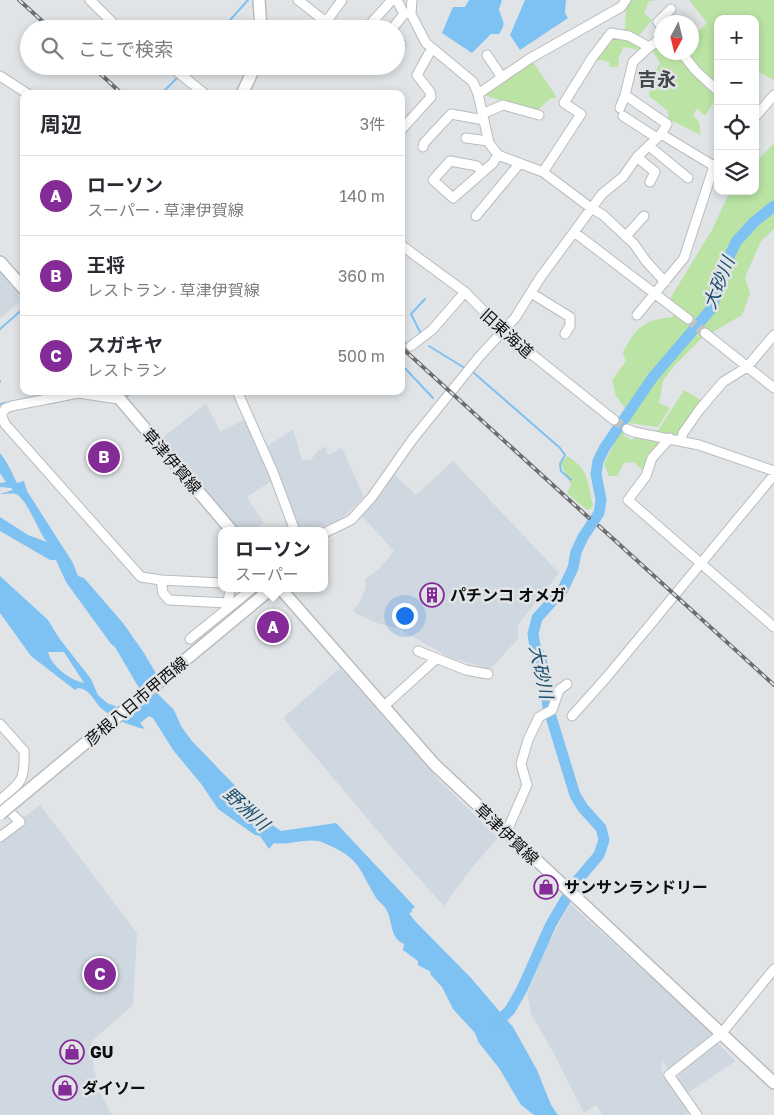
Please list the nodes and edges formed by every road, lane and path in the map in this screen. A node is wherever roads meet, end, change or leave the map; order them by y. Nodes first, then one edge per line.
1 (90, 0) edge
2 (262, 0) edge
3 (298, 0) edge
4 (342, 0) edge
5 (392, 0) edge
6 (398, 0) edge
7 (412, 0) edge
8 (626, 0) edge
9 (671, 8) dead end
10 (408, 13) junction
11 (664, 15) edge
12 (109, 20) edge
13 (261, 20) edge
14 (323, 20) edge
15 (327, 20) edge
16 (374, 20) edge
17 (401, 20) edge
18 (654, 43) edge
19 (648, 47) junction
20 (432, 48) junction
21 (487, 55) dead end
22 (687, 60) edge
23 (251, 75) edge
24 (0, 76) edge
25 (184, 76) edge
26 (501, 76) junction
27 (714, 87) edge
28 (22, 90) edge
29 (200, 90) edge
30 (244, 90) edge
31 (478, 94) junction
32 (625, 95) junction
33 (774, 95) edge
34 (759, 112) edge
35 (539, 114) dead end
36 (483, 117) junction
37 (405, 126) edge
38 (659, 136) junction
39 (466, 138) dead end
40 (488, 141) junction
41 (649, 146) junction
42 (423, 148) dead end
43 (498, 155) junction
44 (637, 157) junction
45 (520, 162) junction
46 (714, 163) edge
47 (714, 170) edge
48 (481, 171) junction
49 (543, 172) junction
50 (688, 178) dead end
51 (650, 182) dead end
52 (591, 208) junction
53 (476, 216) dead end
54 (644, 216) dead end
55 (574, 232) junction
56 (626, 236) junction
57 (405, 248) edge
58 (0, 262) edge
59 (665, 282) junction
60 (20, 284) edge
61 (466, 292) junction
62 (530, 293) junction
63 (655, 294) junction
64 (637, 315) dead end
65 (688, 319) tunnel mouth
66 (504, 332) junction
67 (704, 333) tunnel mouth
68 (565, 334) dead end
69 (774, 335) edge
70 (411, 346) dead end
71 (747, 367) junction
72 (774, 388) edge
73 (68, 395) edge
74 (116, 395) edge
75 (239, 395) edge
76 (614, 420) tunnel mouth
77 (627, 429) tunnel mouth
78 (670, 438) junction
79 (681, 440) junction
80 (774, 471) edge
81 (774, 475) edge
82 (229, 527) edge
83 (294, 527) edge
84 (328, 531) edge
85 (701, 563) junction
86 (161, 580) junction
87 (218, 583) edge
88 (230, 592) edge
89 (248, 592) edge
90 (267, 592) edge
91 (283, 592) edge
92 (230, 605) junction
93 (239, 616) junction
94 (774, 627) edge
95 (190, 639) dead end
96 (418, 651) dead end
97 (436, 658) junction
98 (488, 674) dead end
99 (567, 684) dead end
100 (383, 707) junction
101 (572, 716) dead end
102 (0, 724) edge
103 (0, 800) edge
104 (0, 814) edge
105 (506, 833) junction
106 (0, 837) edge
107 (774, 969) edge
108 (721, 1034) junction
109 (774, 1084) edge
110 (697, 1115) edge

1 - 12 street
2 - 13 main road
3 - 14 street
4 - 15 street
5 - 16 street
6 - 10 street
7 - 10 street
8 - 26 street
9 - 11 street
10 - 17 street
10 - 20 street
18 - 19 street
19 - 32 street
19 - 49 street
20 - 31 street
20 - 37 street
21 - 26 street
22 - 27 street
23 - 30 main road
24 - 28 street
25 - 29 street
26 - 31 street
31 - 36 street
32 - 38 street
32 - 38 street
33 - 34 street
35 - 36 street
36 - 40 street
36 - 42 street
38 - 41 street
38 - 46 street
39 - 40 street
40 - 43 street
41 - 44 street
41 - 50 street
43 - 45 street
43 - 48 street
44 - 51 street
44 - 52 street
45 - 49 street
45 - 53 street
47 - 59 street
48 - 48 street
49 - 52 street
52 - 55 street
52 - 56 street
54 - 56 street
55 - 62 street
55 - 63 street
56 - 59 street
57 - 61 street, 旧東海道
58 - 60 main road
59 - 63 street
61 - 66 street, 旧東海道
61 - 70 street
62 - 66 street
62 - 68 street
63 - 64 street
63 - 65 street
66 - 76 street, 旧東海道
66 - 84 street
67 - 71 street
69 - 71 street
71 - 72 street
71 - 79 street
73 - 86 street
74 - 82 main road, 草津伊賀線
75 - 83 street
77 - 78 street
78 - 79 street
78 - 85 street
79 - 80 street
81 - 85 street
85 - 94 street
85 - 101 street
86 - 87 street
86 - 92 street
88 - 92 street
89 - 92 street
90 - 93 main road, 彦根八日市甲西線
91 - 100 main road, 草津伊賀線
92 - 93 street
92 - 95 street
93 - 104 main road, 彦根八日市甲西線, bridge
96 - 97 street
97 - 98 street
97 - 100 street
99 - 105 street
100 - 105 main road, 草津伊賀線
102 - 103 street
103 - 106 street
105 - 108 main road, 草津伊賀線
107 - 108 street
108 - 109 main road, 草津伊賀線
108 - 110 street

